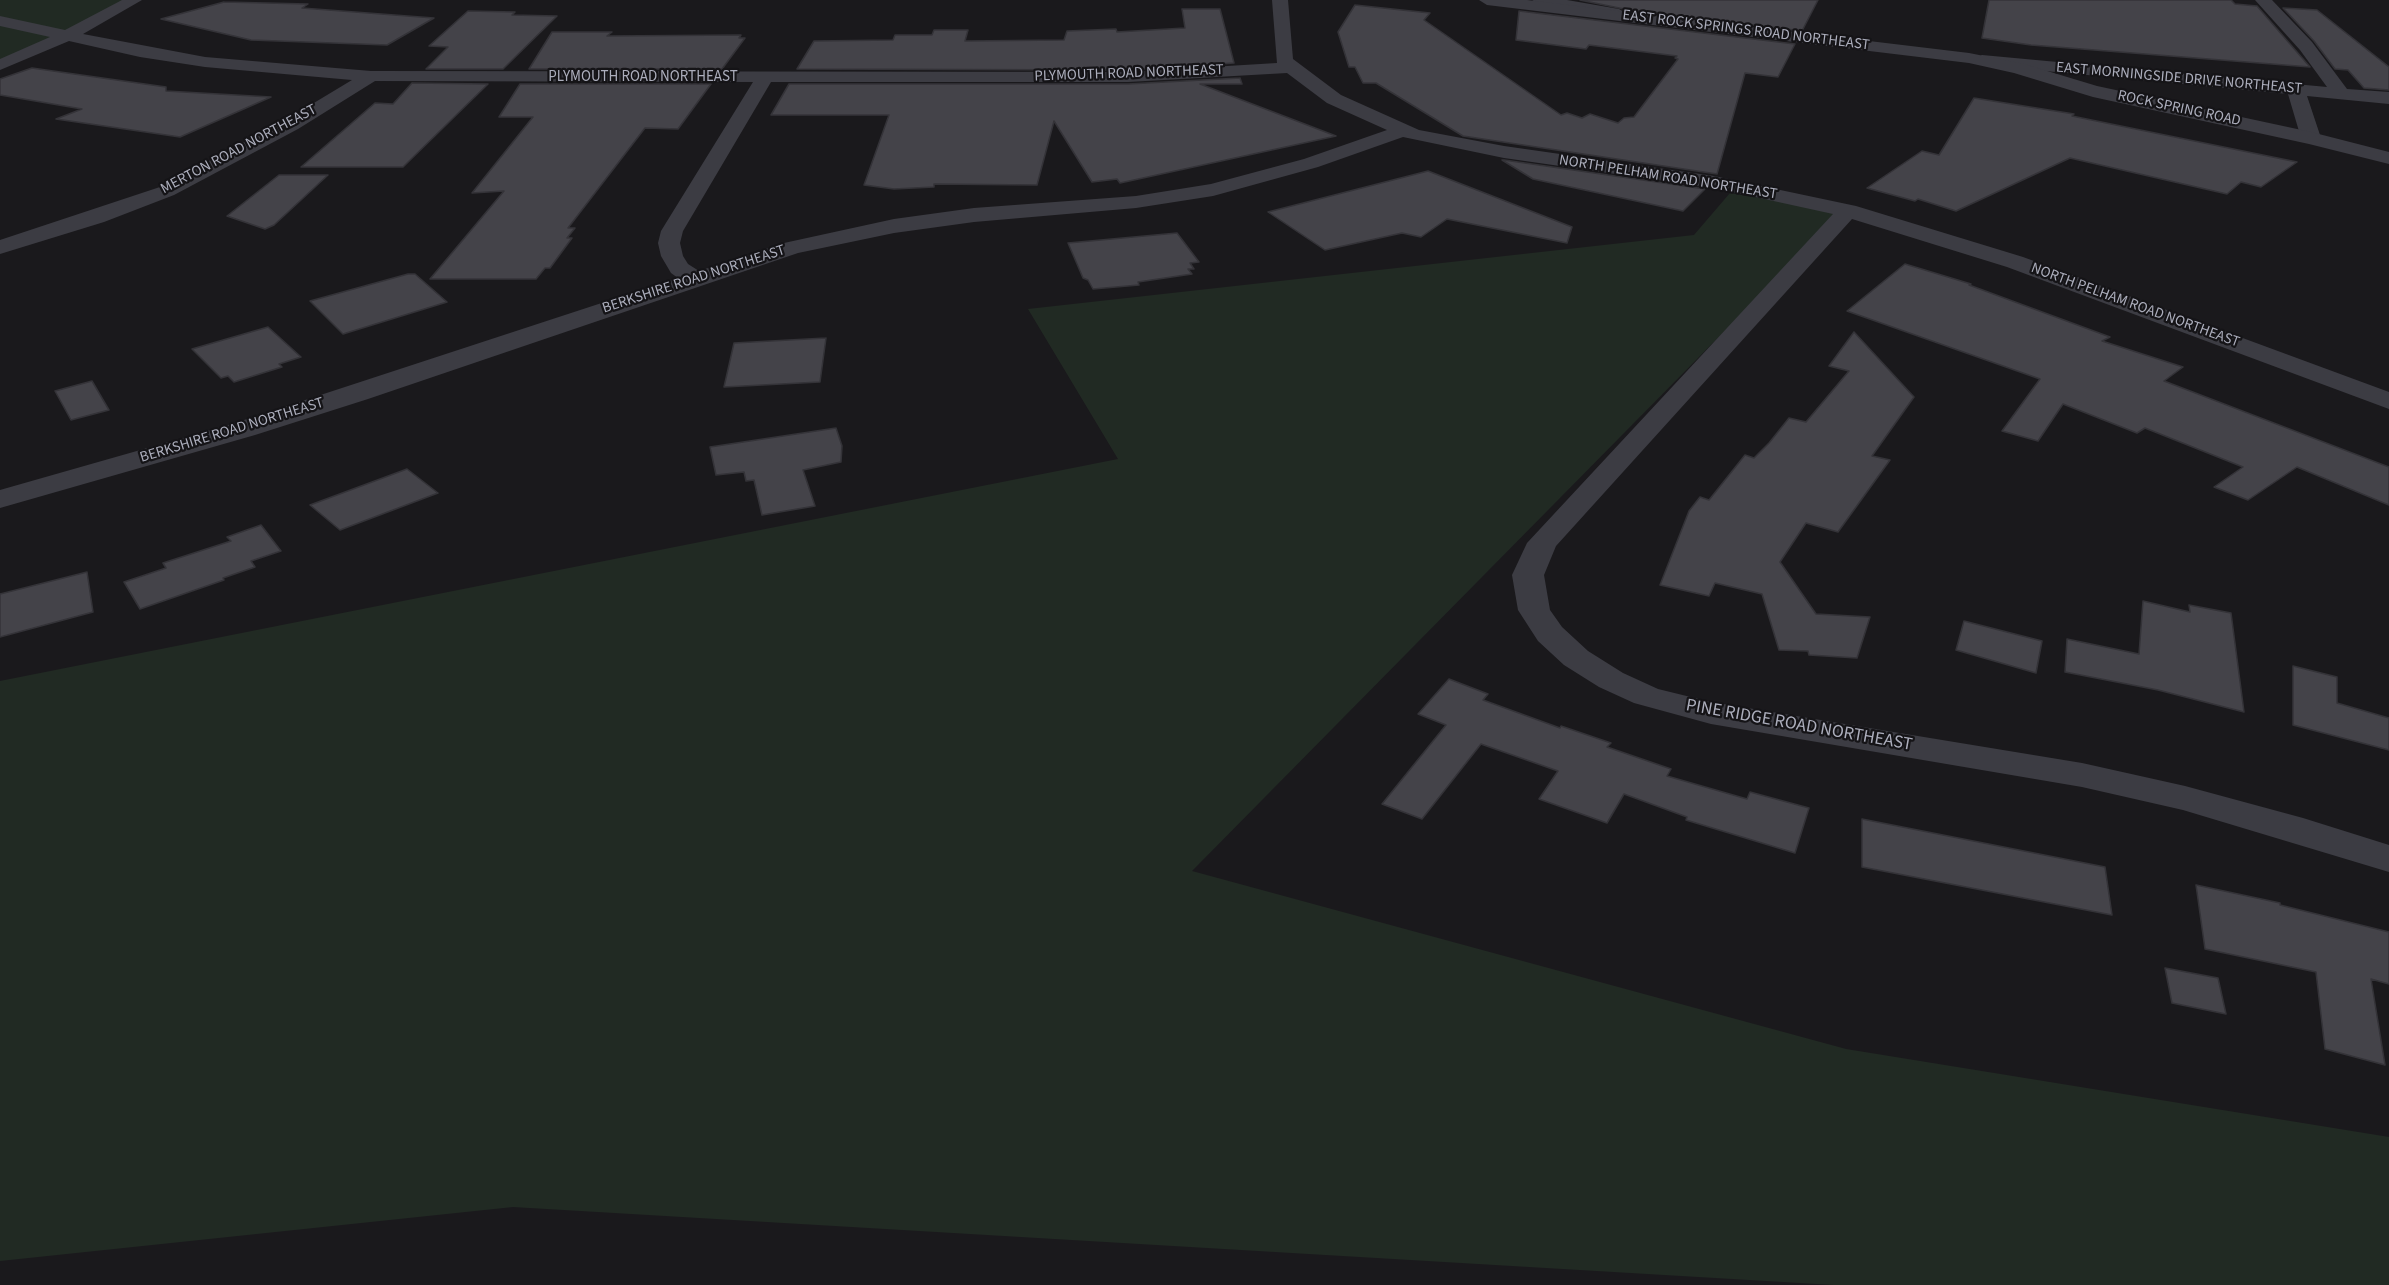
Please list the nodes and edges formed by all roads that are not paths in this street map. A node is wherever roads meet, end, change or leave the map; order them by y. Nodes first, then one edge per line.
1 (134, 0) edge
2 (1280, 0) edge
3 (1487, 0) edge
4 (1540, 0) edge
5 (2263, 0) edge
6 (1648, 19) junction
7 (0, 21) edge
8 (68, 36) junction
9 (1969, 58) junction
10 (0, 65) edge
11 (1291, 67) junction
12 (2089, 72) junction
13 (371, 76) junction
14 (764, 78) junction
15 (2296, 90) junction
16 (2342, 94) junction
17 (2130, 97) junction
18 (2389, 98) edge
19 (1402, 131) junction
20 (2311, 138) junction
21 (2389, 158) edge
22 (1848, 211) junction
23 (0, 247) edge
24 (694, 279) junction
25 (2389, 401) edge
26 (0, 499) edge
27 (2389, 859) edge

1 - 8 street
2 - 11 street
3 - 6 street, EAST ROCK SPRINGS ROAD NORTHEAST
4 - 6 street
5 - 16 street
6 - 9 street, EAST ROCK SPRINGS ROAD NORTHEAST
7 - 8 street, PLYMOUTH ROAD NORTHEAST
8 - 10 street
8 - 13 street, PLYMOUTH ROAD NORTHEAST
9 - 12 street, EAST MORNINGSIDE DRIVE NORTHEAST
9 - 17 street, ROCK SPRING ROAD
11 - 14 street, PLYMOUTH ROAD NORTHEAST
11 - 19 street, NORTH PELHAM ROAD NORTHEAST
12 - 15 street, EAST MORNINGSIDE DRIVE NORTHEAST
12 - 17 street
13 - 14 street, PLYMOUTH ROAD NORTHEAST
13 - 23 street, MERTON ROAD NORTHEAST
14 - 24 street
15 - 16 street, EAST MORNINGSIDE DRIVE NORTHEAST
15 - 20 street
16 - 18 street, EAST MORNINGSIDE DRIVE NORTHEAST
17 - 20 street, ROCK SPRING ROAD
19 - 22 street, NORTH PELHAM ROAD NORTHEAST
19 - 24 street, BERKSHIRE ROAD NORTHEAST
20 - 21 street, ROCK SPRING ROAD
22 - 25 street, NORTH PELHAM ROAD NORTHEAST
22 - 27 street, PINE RIDGE ROAD NORTHEAST
24 - 26 street, BERKSHIRE ROAD NORTHEAST

